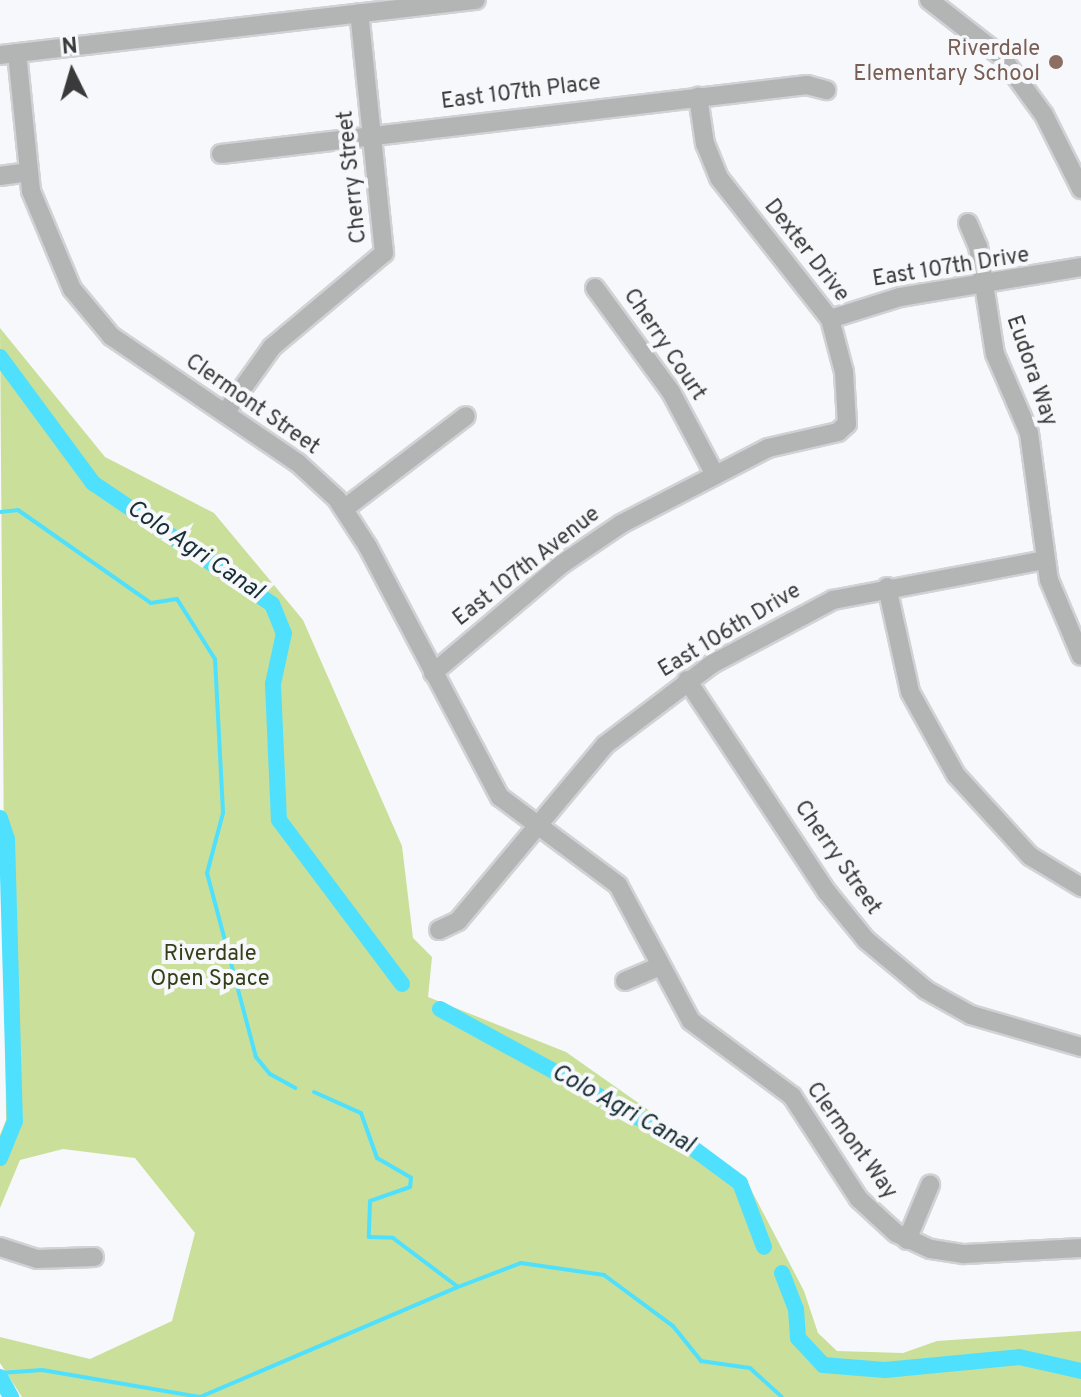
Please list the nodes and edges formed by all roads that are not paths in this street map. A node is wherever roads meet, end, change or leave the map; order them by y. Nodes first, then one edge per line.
1 (476, 0) edge
2 (929, 0) edge
3 (359, 13) junction
4 (9, 54) edge
5 (826, 90) dead end
6 (698, 97) junction
7 (372, 135) junction
8 (221, 154) dead end
9 (29, 172) junction
10 (0, 176) edge
11 (1081, 189) edge
12 (968, 223) dead end
13 (1081, 267) edge
14 (982, 287) junction
15 (595, 288) dead end
16 (830, 319) junction
17 (225, 413) junction
18 (466, 416) dead end
19 (830, 434) joint
20 (714, 473) junction
21 (344, 509) junction
22 (1045, 560) junction
23 (887, 587) junction
24 (1081, 656) edge
25 (433, 673) junction
26 (687, 680) junction
27 (538, 822) junction
28 (1081, 887) edge
29 (439, 930) dead end
30 (661, 966) junction
31 (625, 981) dead end
32 (1081, 1047) edge
33 (930, 1185) dead end
34 (907, 1240) junction
35 (0, 1247) edge
36 (1081, 1248) edge
37 (94, 1257) dead end

1 - 3 street
2 - 11 street
3 - 4 street
3 - 7 street, Cherry Street
4 - 9 street, Clermont Street
5 - 6 street, East 107th Place
6 - 7 street, East 107th Place
6 - 16 street, Dexter Drive
7 - 8 street, East 107th Place
7 - 17 street, Cherry Street
9 - 10 street
9 - 17 street, Clermont Street
12 - 14 street, Eudora Way
13 - 14 street, East 107th Drive
14 - 16 street, East 107th Drive
14 - 22 street, Eudora Way
15 - 20 street, Cherry Court
16 - 19 street, Dexter Drive
17 - 21 street, Clermont Street
18 - 21 street
19 - 20 street, East 107th Avenue
20 - 25 street, East 107th Avenue
21 - 25 street, Clermont Street
22 - 23 street, East 106th Drive
22 - 24 street, Eudora Way
23 - 26 street, East 106th Drive
23 - 28 street
25 - 27 street, Clermont Street
26 - 27 street, East 106th Drive
26 - 32 street, Cherry Street
27 - 29 street, East 106th Drive
27 - 30 street, Clermont Way
30 - 31 street
30 - 34 street, Clermont Way
33 - 34 street, Clermont Way
34 - 36 street, Clermont Way
35 - 37 street

